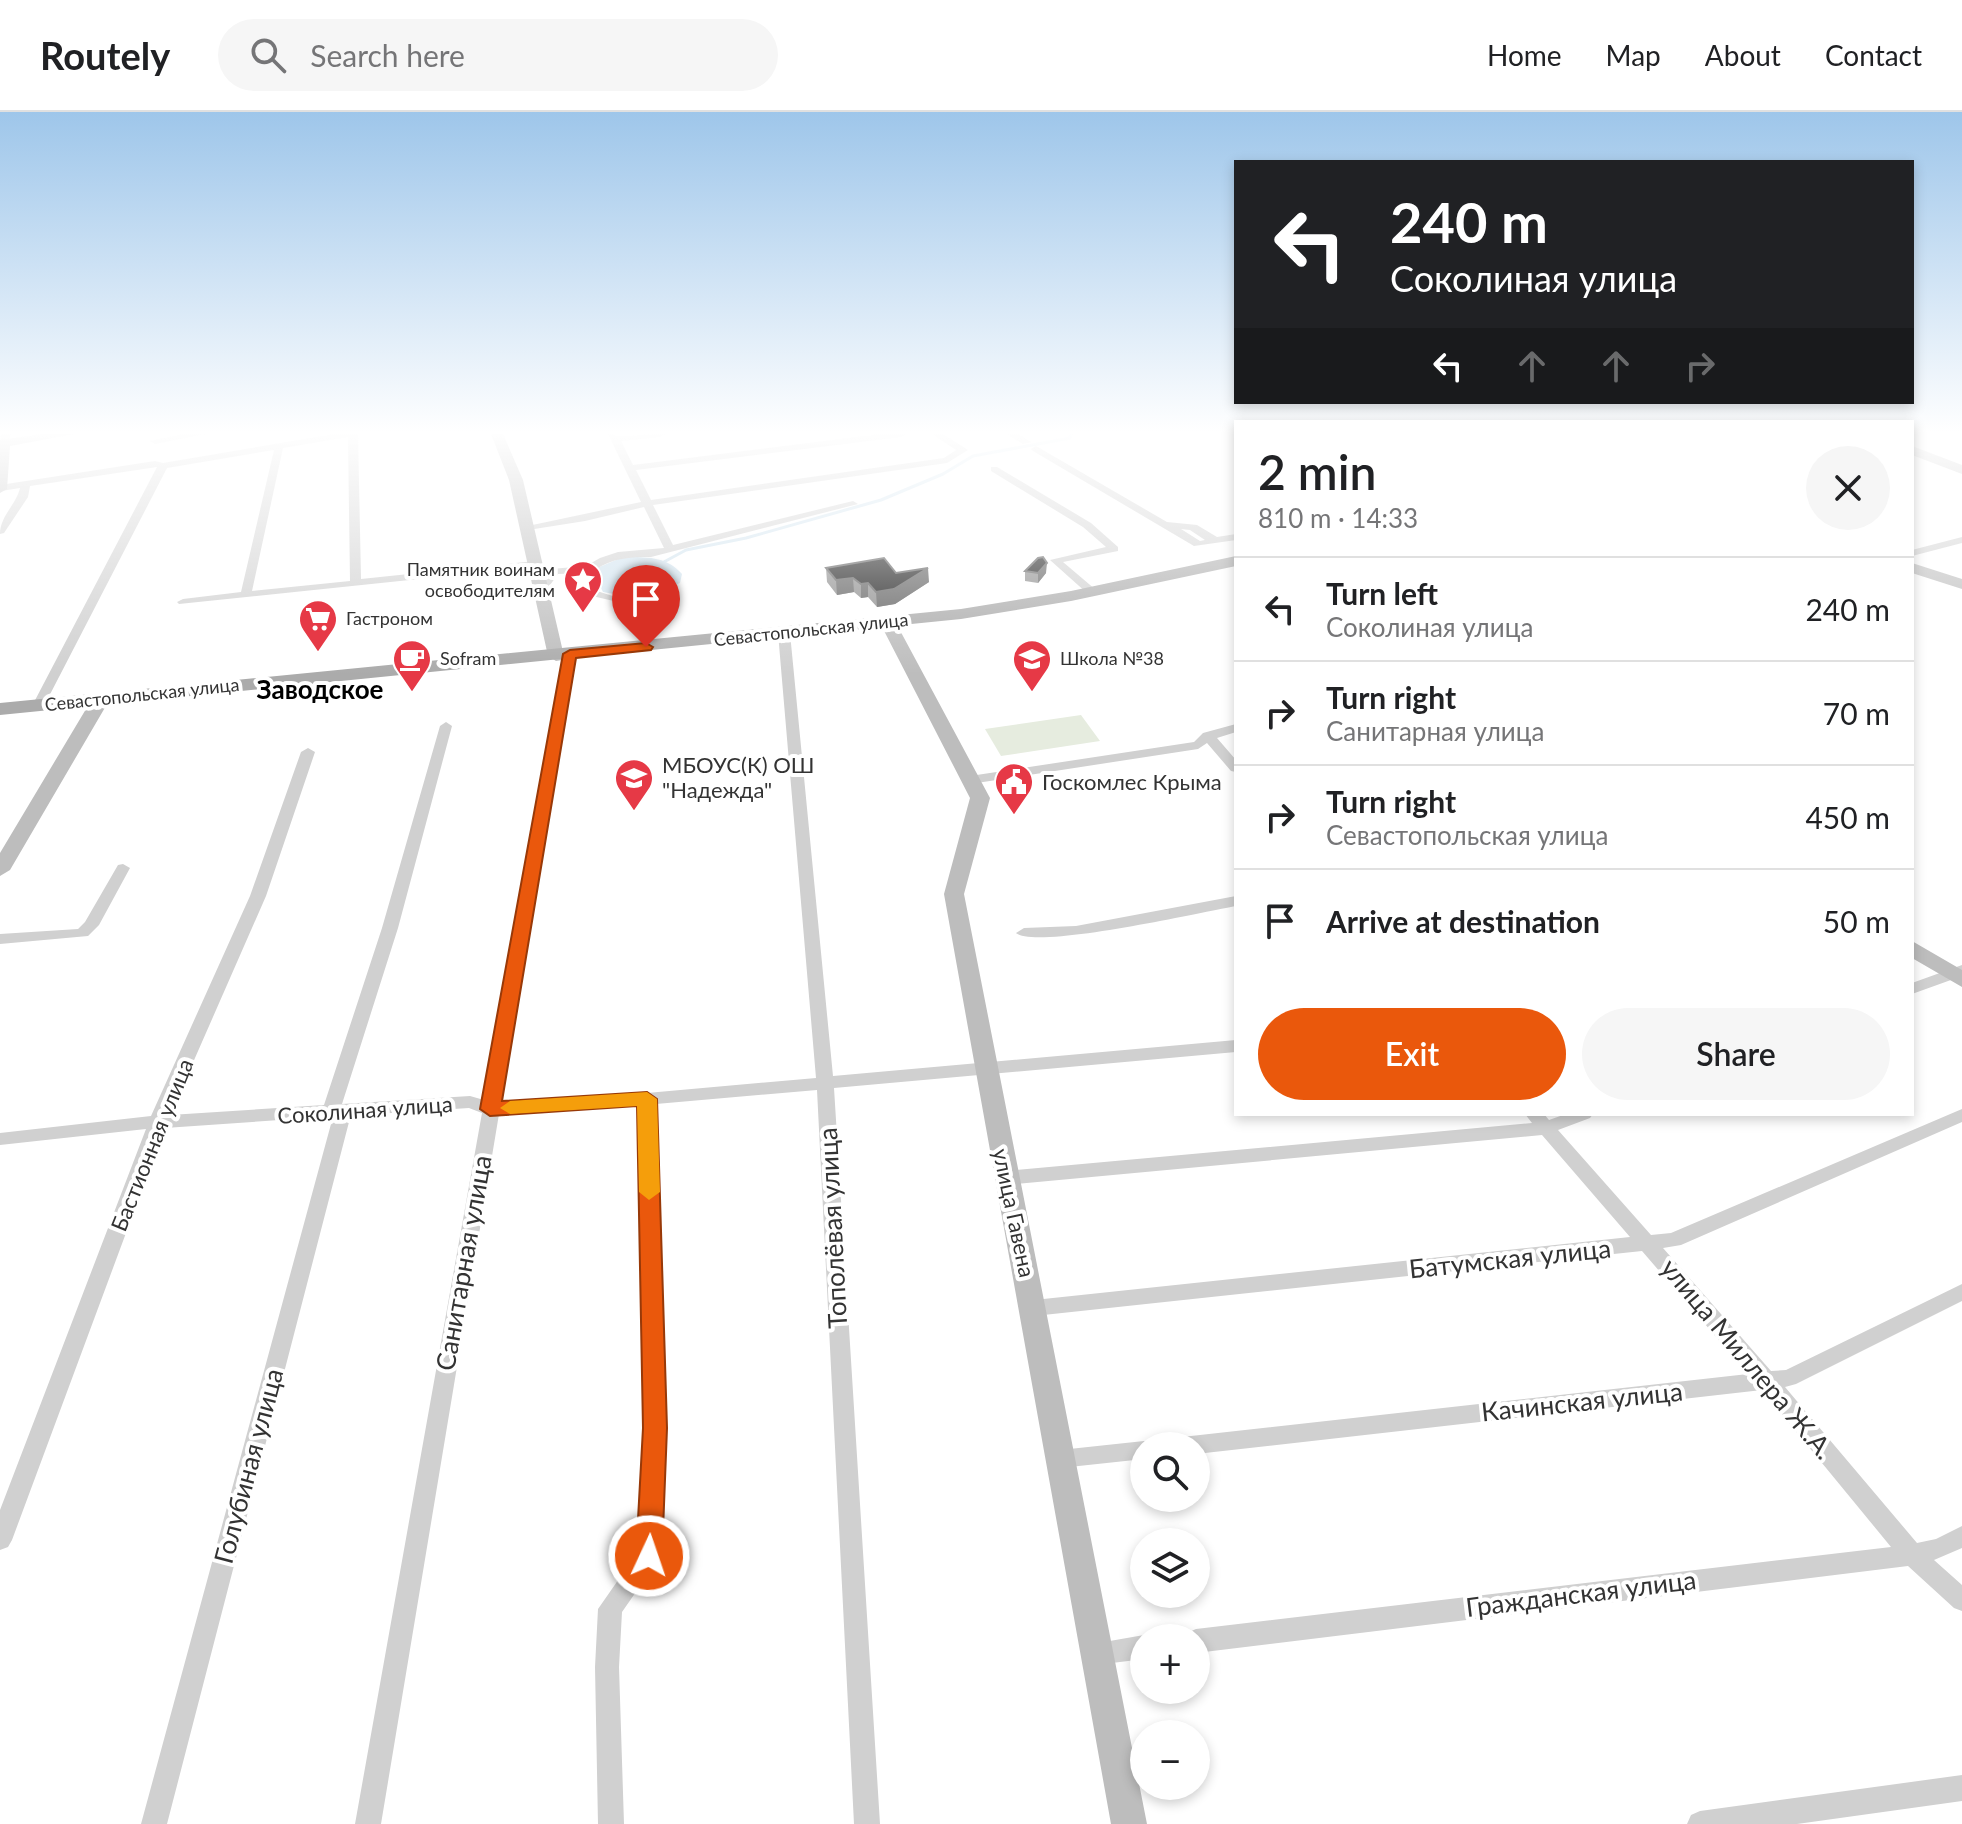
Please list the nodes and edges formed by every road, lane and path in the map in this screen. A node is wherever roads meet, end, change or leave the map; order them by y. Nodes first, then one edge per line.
1 (12, 514) edge
2 (134, 514) edge
3 (264, 514) edge
4 (354, 514) edge
5 (525, 514) edge
6 (607, 514) edge
7 (653, 514) edge
8 (813, 514) edge
9 (1069, 514) edge
10 (1146, 514) edge
11 (528, 527) junction
12 (0, 531) edge
13 (1234, 537) edge
14 (1962, 540) edge
15 (670, 549) junction
16 (1914, 552) edge
17 (1234, 561) edge
18 (535, 564) junction
19 (589, 569) junction
20 (1914, 569) edge
21 (356, 583) junction
22 (1962, 584) edge
23 (541, 590) junction
24 (1092, 592) junction
25 (246, 594) junction
26 (618, 601) dead end
27 (183, 602) dead end
28 (888, 623) junction
29 (784, 633) junction
30 (563, 655) junction
31 (101, 699) junction
32 (38, 706) junction
33 (0, 709) edge
34 (446, 726) dead end
35 (1234, 729) edge
36 (1208, 736) junction
37 (308, 752) dead end
38 (1234, 766) edge
39 (970, 780) junction
40 (123, 868) dead end
41 (0, 870) edge
42 (1234, 901) edge
43 (1024, 933) dead end
44 (0, 939) edge
45 (1914, 949) edge
46 (1959, 975) edge
47 (1914, 988) edge
48 (1234, 1046) edge
49 (985, 1068) junction
50 (825, 1083) junction
51 (647, 1099) junction
52 (490, 1109) junction
53 (330, 1113) junction
54 (1962, 1115) edge
55 (1571, 1116) edge
56 (1540, 1121) edge
57 (158, 1122) junction
58 (1, 1141) edge
59 (1006, 1178) junction
60 (1650, 1245) junction
61 (1962, 1292) edge
62 (1034, 1308) junction
63 (1768, 1382) junction
64 (1210, 1443) edge
65 (1130, 1452) edge
66 (1060, 1459) junction
67 (1962, 1536) edge
68 (0, 1540) edge
69 (1912, 1555) junction
70 (1962, 1600) edge
71 (1210, 1639) edge
72 (1130, 1649) edge
73 (1096, 1653) junction
74 (1962, 1788) edge
75 (154, 1824) edge
76 (368, 1824) edge
77 (611, 1824) edge
78 (867, 1824) edge
79 (1129, 1824) edge
80 (1700, 1824) edge

1 - 12 street
2 - 32 street
3 - 25 street
4 - 21 street
5 - 11 street
6 - 11 street
7 - 15 street
8 - 15 street
9 - 24 street
10 - 13 street
11 - 18 street
14 - 16 street
15 - 19 street
17 - 24 main road, Севастопольская улица
18 - 21 street
18 - 23 street
19 - 23 street
19 - 26 street
20 - 22 street
21 - 25 street
23 - 30 street
24 - 28 main road, Севастопольская улица
25 - 27 street
28 - 29 main road, Севастопольская улица
28 - 39 street, улица Гавена
29 - 30 main road, Севастопольская улица
29 - 50 street, Тополёвая улица
30 - 31 main road, Севастопольская улица
30 - 52 street, Санитарная улица
31 - 32 main road, Севастопольская улица
31 - 41 street
32 - 33 main road, Севастопольская улица
34 - 53 street
35 - 36 street
36 - 38 street
36 - 39 street
37 - 57 street, Бастионная улица
39 - 49 street, улица Гавена
40 - 44 street
42 - 43 street
45 - 46 street
46 - 47 street
48 - 49 street, Соколиная улица
49 - 50 street, Соколиная улица
49 - 59 street, улица Гавена
50 - 51 street, Соколиная улица
50 - 78 street, Тополёвая улица
51 - 52 street, Соколиная улица
51 - 77 street
52 - 53 street, Соколиная улица
52 - 76 street, Санитарная улица
53 - 57 street, Соколиная улица
53 - 75 street, Голубиная улица
54 - 60 street, Батумская улица
55 - 56 street
56 - 59 street
56 - 60 street, улица Миллера Ж.А.
57 - 58 street, Соколиная улица
57 - 68 street, Бастионная улица
59 - 62 street, улица Гавена
60 - 62 street, Батумская улица
60 - 63 street, улица Миллера Ж.А.
61 - 63 street, Качинская улица
62 - 66 street, улица Гавена
63 - 64 street, Качинская улица
63 - 69 street, улица Миллера Ж.А.
65 - 66 street
66 - 73 street, улица Гавена
67 - 69 street, Гражданская улица
69 - 70 street, улица Миллера Ж.А.
69 - 71 street, Гражданская улица
72 - 73 street
73 - 79 street, улица Гавена
74 - 80 street

